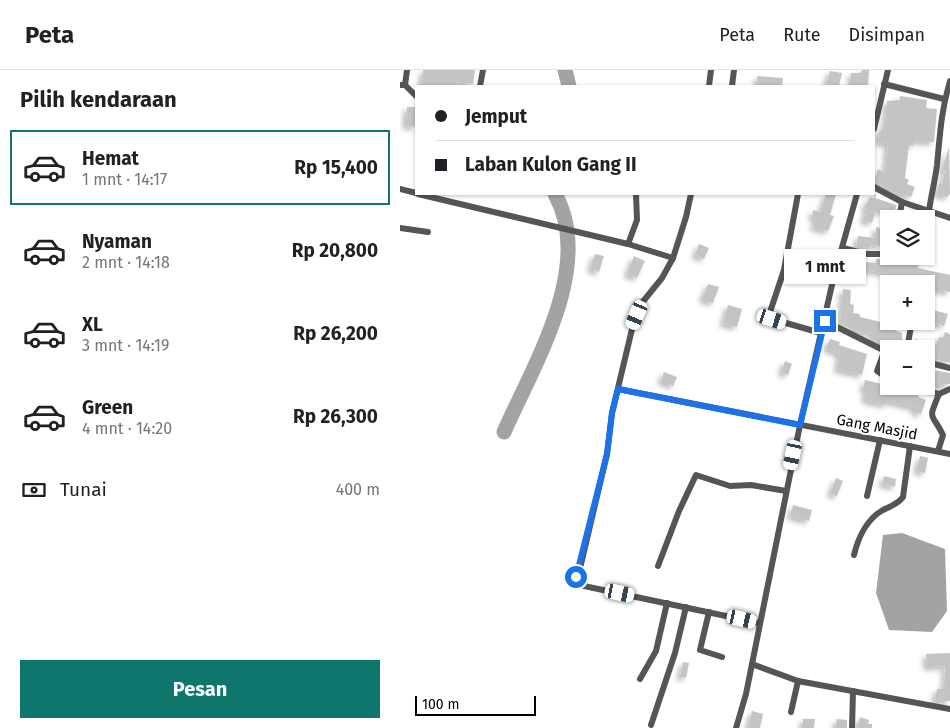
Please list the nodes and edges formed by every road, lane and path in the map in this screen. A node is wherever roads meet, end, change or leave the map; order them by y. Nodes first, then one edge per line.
1 (407, 70) edge
2 (483, 70) edge
3 (711, 70) edge
4 (734, 70) edge
5 (888, 70) edge
6 (950, 81) edge
7 (884, 84) junction
8 (403, 85) edge
9 (480, 85) edge
10 (708, 85) edge
11 (732, 85) edge
12 (415, 95) edge
13 (944, 99) junction
14 (876, 113) edge
15 (875, 188) edge
16 (400, 189) edge
17 (415, 193) edge
18 (421, 195) edge
19 (636, 195) edge
20 (690, 195) edge
21 (798, 195) edge
22 (857, 195) edge
23 (902, 202) junction
24 (901, 210) edge
25 (925, 210) edge
26 (928, 210) edge
27 (935, 213) edge
28 (950, 218) edge
29 (400, 228) edge
30 (428, 232) dead end
31 (628, 244) junction
32 (843, 248) junction
33 (880, 254) edge
34 (673, 258) junction
35 (825, 321) junction
36 (821, 332) junction
37 (880, 349) edge
38 (935, 364) edge
39 (950, 368) edge
40 (618, 389) junction
41 (950, 389) edge
42 (935, 393) edge
43 (939, 394) junction
44 (800, 425) junction
45 (880, 440) junction
46 (910, 446) junction
47 (938, 451) junction
48 (950, 454) edge
49 (786, 491) junction
50 (867, 496) dead end
51 (854, 555) dead end
52 (658, 566) dead end
53 (667, 603) junction
54 (686, 607) junction
55 (710, 612) junction
56 (759, 623) junction
57 (722, 657) dead end
58 (752, 664) junction
59 (640, 679) dead end
60 (798, 681) junction
61 (853, 691) junction
62 (950, 709) edge
63 (791, 712) dead end
64 (651, 725) dead end
65 (736, 728) edge
66 (852, 728) edge

1 - 8 street
2 - 9 street
3 - 10 street
4 - 11 street
5 - 7 street
6 - 13 street
7 - 13 street
7 - 14 street
8 - 12 street
13 - 26 street
15 - 23 street
16 - 17 street
18 - 31 street
19 - 31 street
20 - 34 street
21 - 36 street
22 - 32 street
23 - 24 street
23 - 25 street
27 - 28 street
29 - 30 street
31 - 34 street
32 - 33 street
32 - 35 street
34 - 40 street
35 - 36 street
35 - 37 street
36 - 44 street
38 - 39 street
40 - 44 street, Gang Masjid
40 - 53 street
41 - 43 street
42 - 43 street
43 - 47 street
44 - 45 street, Gang Masjid
44 - 49 street
45 - 46 street, Gang Masjid
45 - 50 street
46 - 47 street, Gang Masjid
46 - 51 street
47 - 48 street, Gang Masjid
49 - 52 street
49 - 56 street
53 - 54 street
53 - 59 street
54 - 55 street
54 - 64 street
55 - 56 street
55 - 57 street
56 - 58 street
58 - 60 street
58 - 65 street
60 - 61 street
60 - 63 street
61 - 62 street
61 - 66 street

